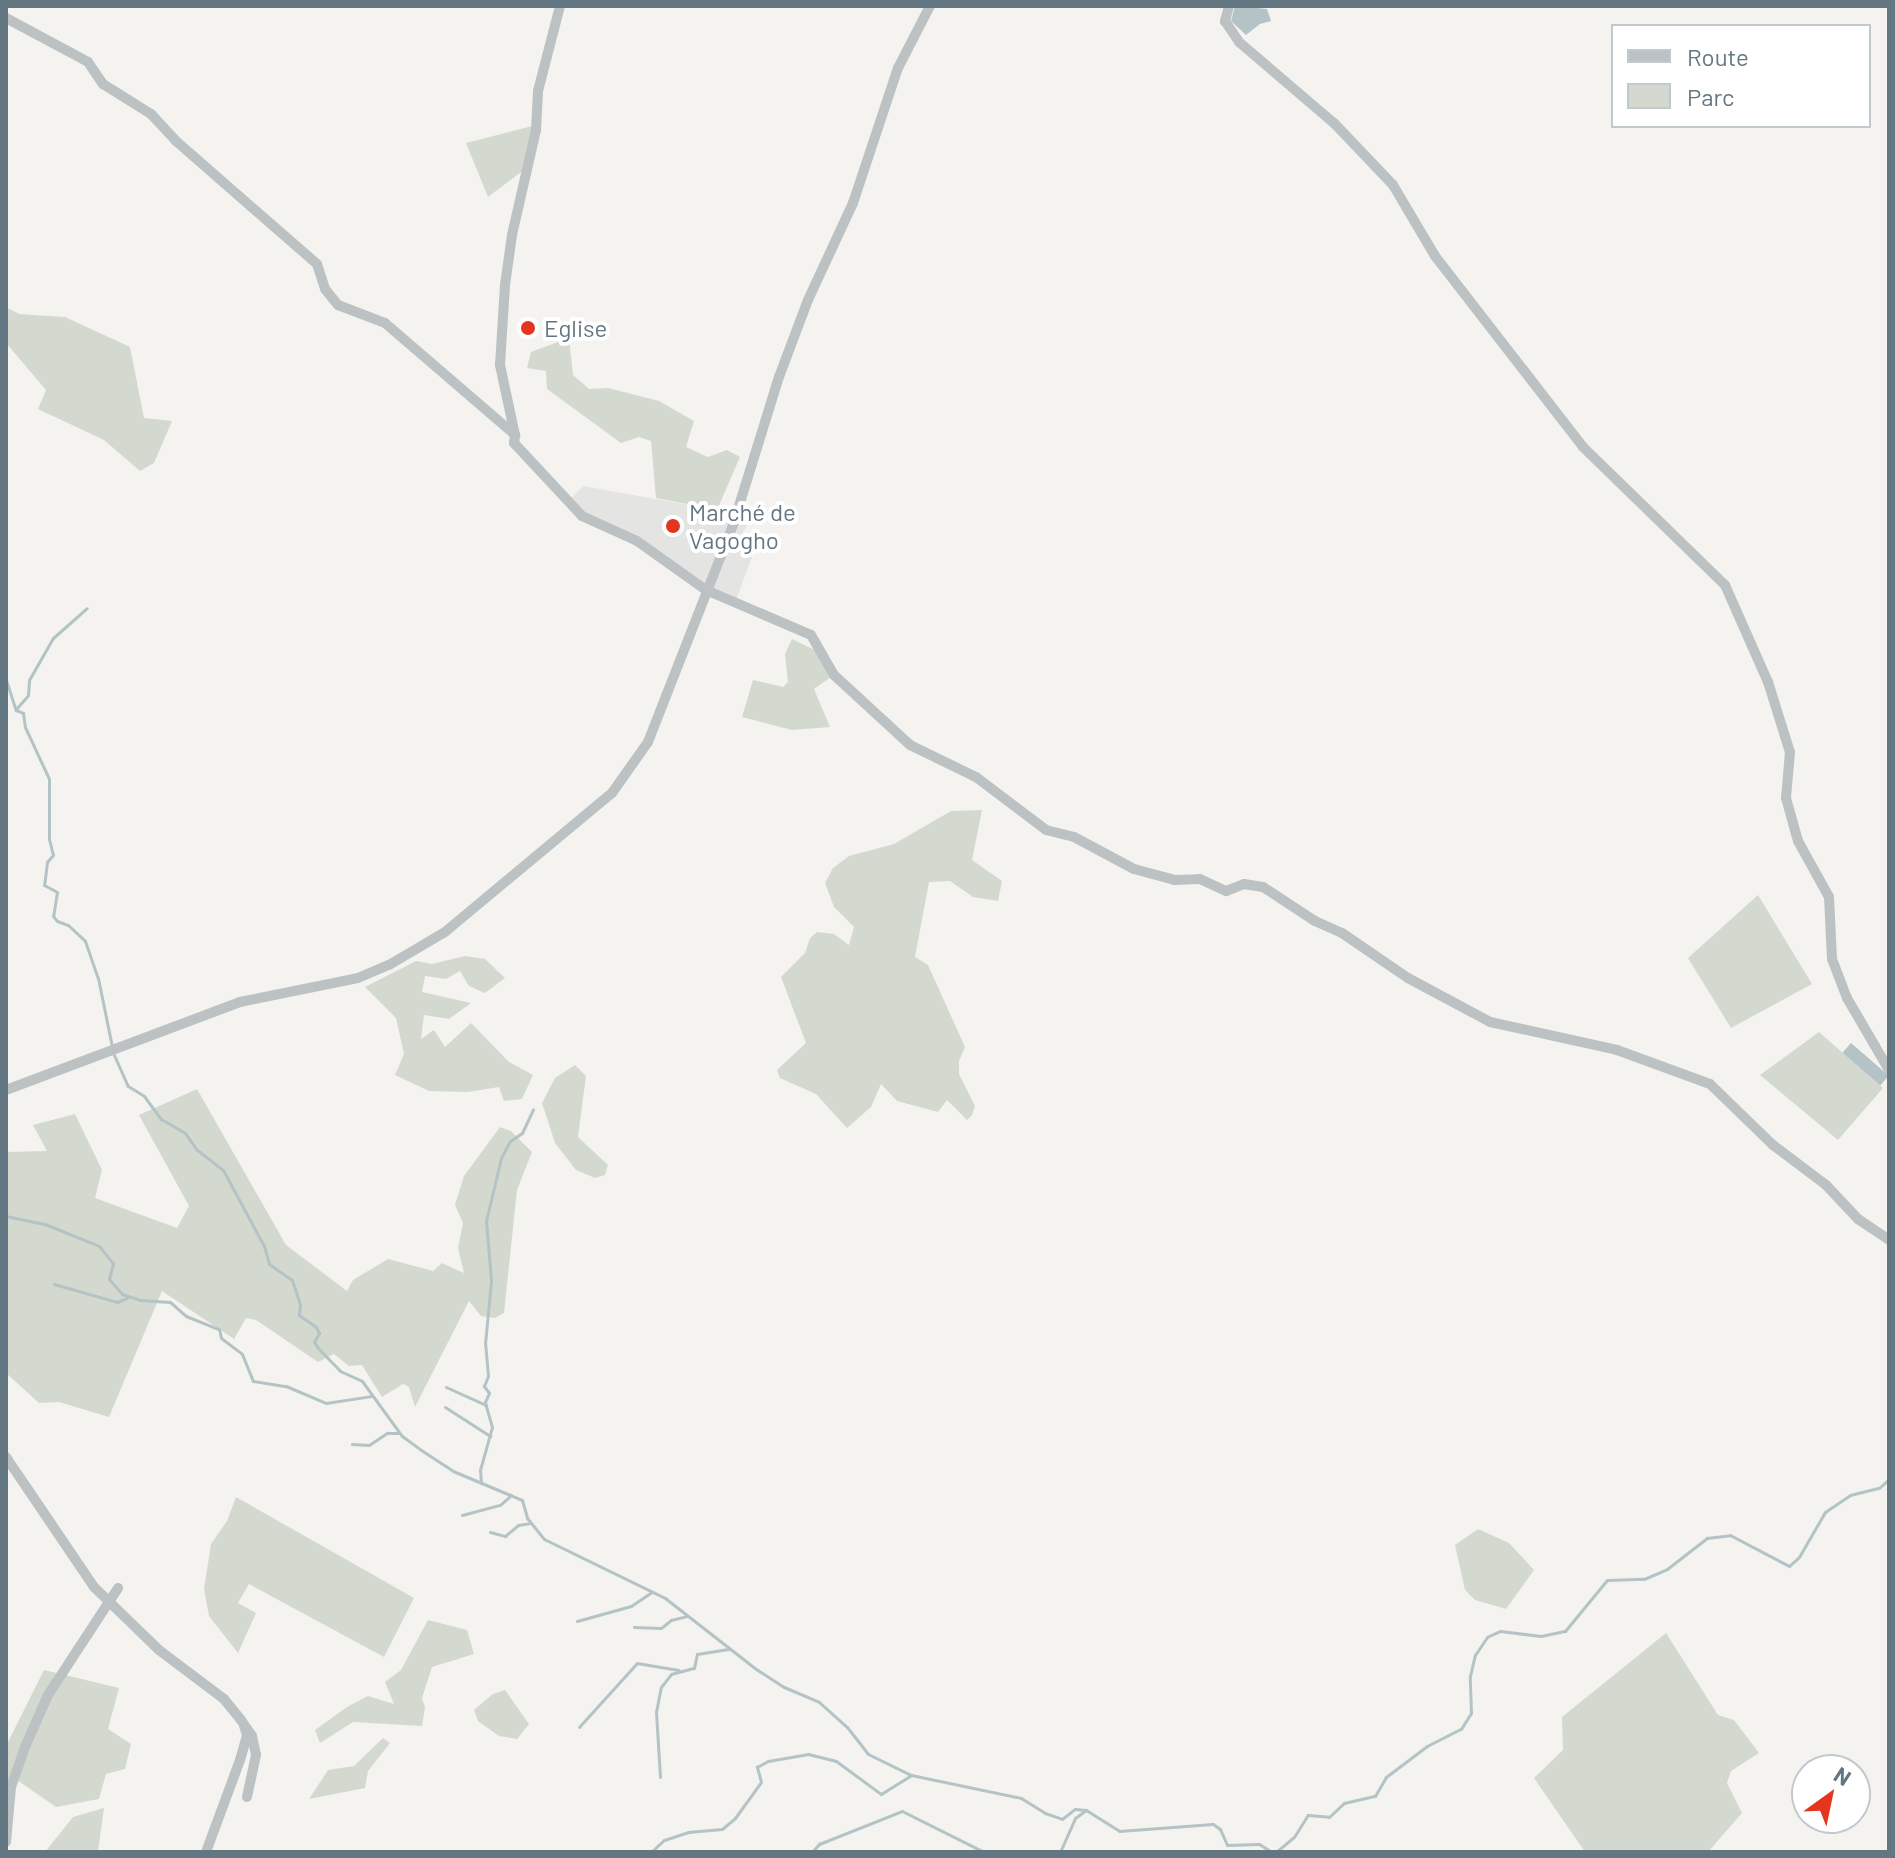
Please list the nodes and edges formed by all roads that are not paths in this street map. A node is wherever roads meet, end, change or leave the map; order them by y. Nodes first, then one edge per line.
1 (560, 6) edge
2 (930, 6) edge
3 (1229, 6) edge
4 (6, 18) edge
5 (515, 435) junction
6 (706, 590) junction
7 (1889, 1070) edge
8 (6, 1090) edge
9 (1889, 1240) edge
10 (6, 1457) edge
11 (118, 1588) dead end
12 (110, 1604) junction
13 (241, 1720) junction
14 (247, 1797) dead end
15 (6, 1842) edge
16 (206, 1852) edge

1 - 5 street
2 - 6 street
3 - 7 street
4 - 5 street
5 - 6 street
6 - 8 street
6 - 9 street
10 - 12 street
11 - 12 street
12 - 13 street
12 - 15 street
13 - 14 street
13 - 16 street

